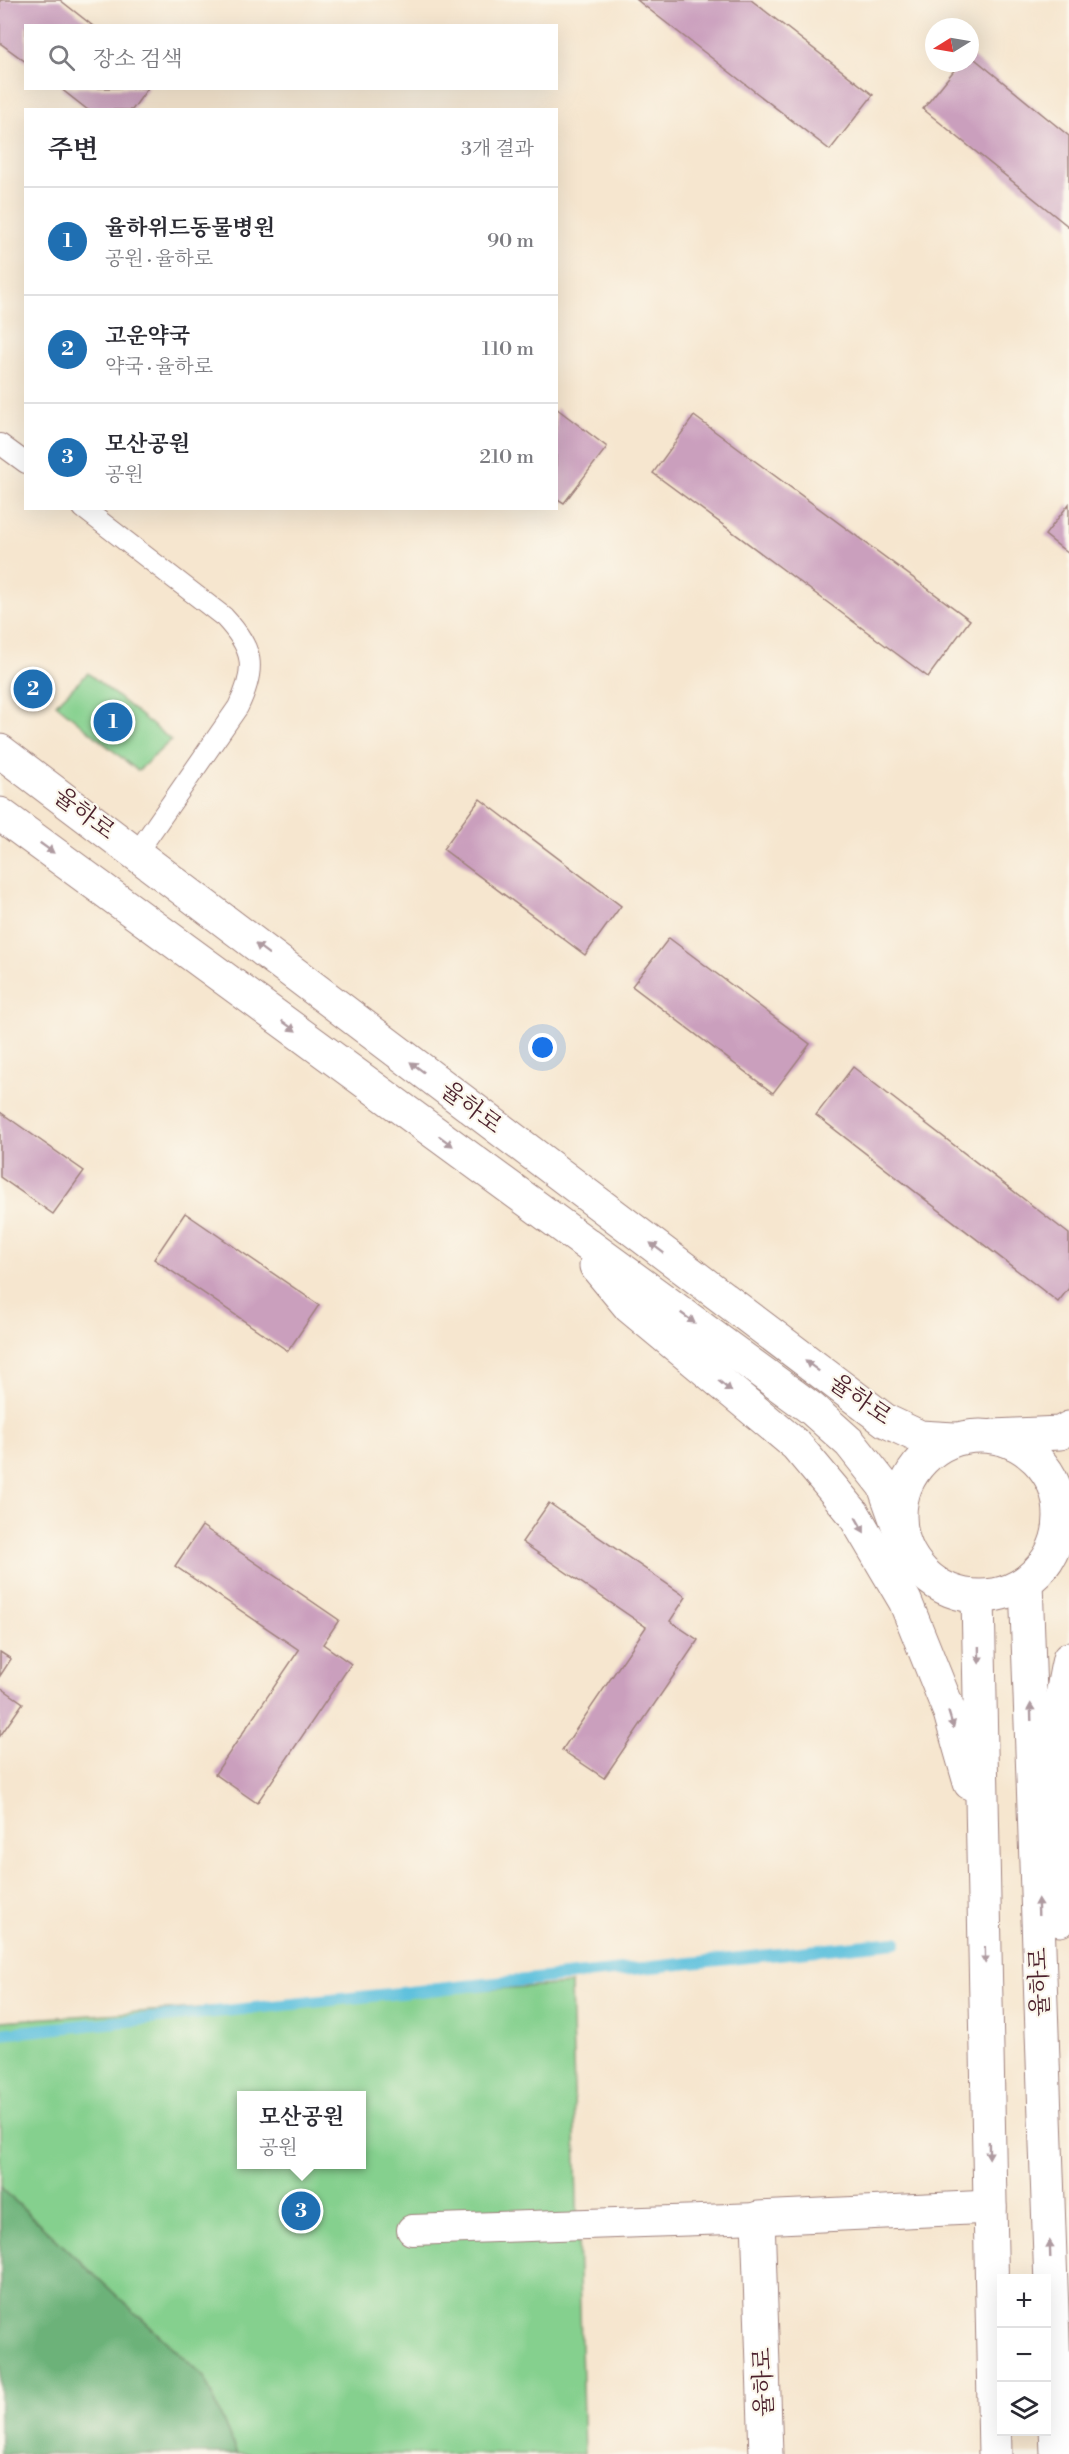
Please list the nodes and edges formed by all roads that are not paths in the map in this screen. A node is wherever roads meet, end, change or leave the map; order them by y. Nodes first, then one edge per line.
1 (0, 444) edge
2 (24, 462) edge
3 (86, 510) edge
4 (0, 751) edge
5 (0, 814) edge
6 (136, 854) junction
7 (564, 1227) junction
8 (1069, 1428) edge
9 (994, 1436) junction
10 (954, 1439) junction
11 (1065, 1502) edge
12 (900, 1531) junction
13 (1026, 1582) junction
14 (978, 1597) junction
15 (1069, 1659) edge
16 (983, 1874) junction
17 (1042, 2025) junction
18 (990, 2207) junction
19 (758, 2218) junction
20 (412, 2230) dead end
21 (1061, 2338) edge
22 (766, 2454) edge
23 (995, 2454) edge
24 (1058, 2454) edge

1 - 2 lane
3 - 6 lane
4 - 6 main road, 율하로
5 -> 7 main road, 율하로
10 -> 6 main road, 율하로
7 -> 12 main road, 율하로
7 -> 16 main road
8 - 9 main road
9 - 10 main road
9 - 11 main road
10 - 12 main road
11 - 13 main road
12 - 14 main road
13 - 14 main road
17 -> 13 main road, 율하로
14 -> 16 main road
15 - 17 main road
16 -> 18 main road
21 -> 17 main road, 율하로
18 - 19 main road
18 - 23 main road
19 - 20 street
19 - 22 main road, 율하로
21 - 24 main road, 율하로

